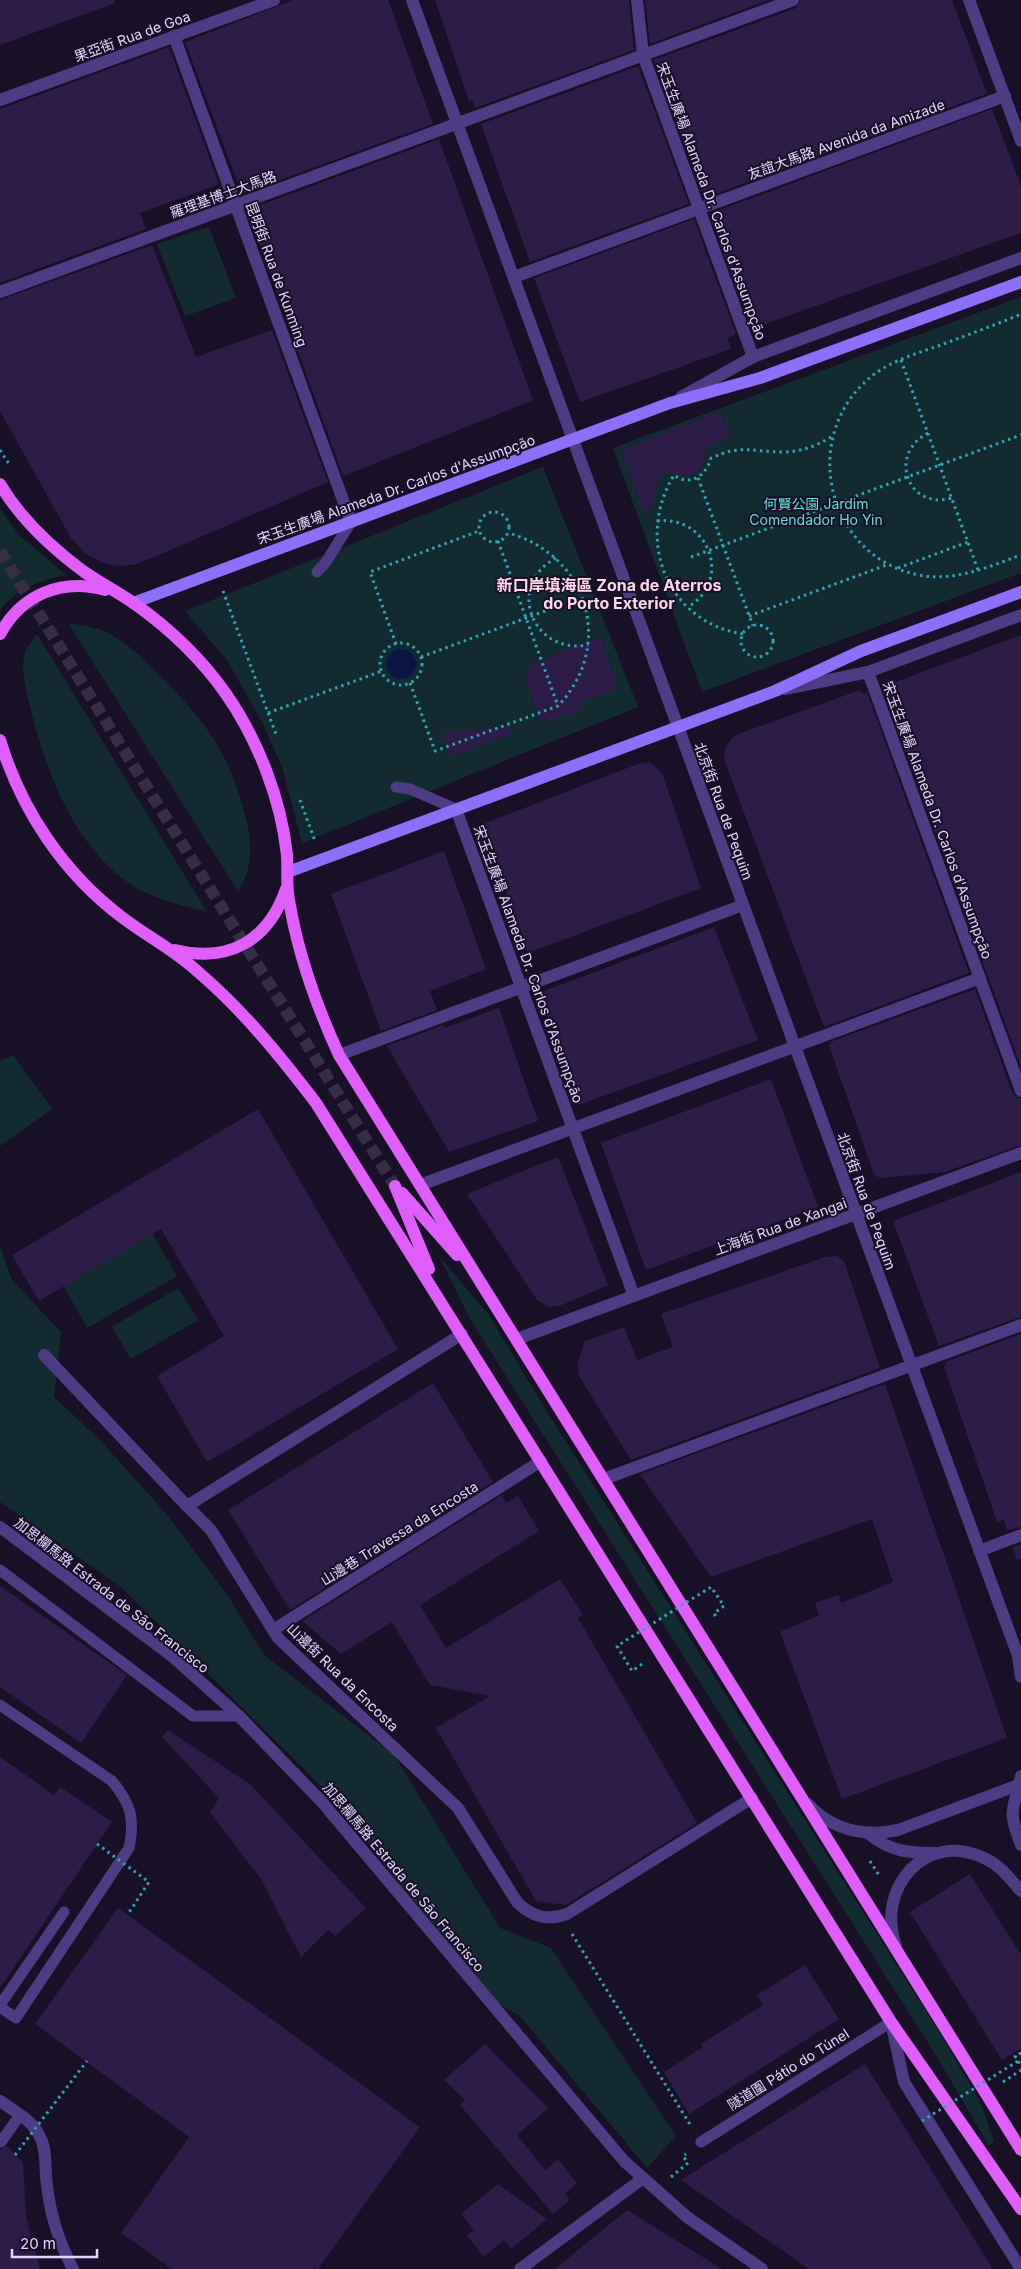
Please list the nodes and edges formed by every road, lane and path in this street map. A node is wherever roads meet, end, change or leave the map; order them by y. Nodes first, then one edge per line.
1 (274, 0) edge
2 (412, 0) edge
3 (638, 0) edge
4 (794, 0) edge
5 (969, 0) edge
6 (174, 36) junction
7 (643, 55) junction
8 (1005, 96) junction
9 (0, 100) edge
10 (457, 124) junction
11 (1021, 141) edge
12 (236, 206) junction
13 (699, 209) junction
14 (1021, 258) edge
15 (514, 278) junction
16 (1021, 282) edge
17 (0, 292) edge
18 (1019, 315) dead end
19 (753, 357) junction
20 (901, 359) junction
21 (670, 404) junction
22 (928, 433) junction
23 (1021, 435) edge
24 (832, 437) junction
25 (573, 440) junction
26 (0, 450) edge
27 (940, 465) junction
28 (12, 470) dead end
29 (908, 477) junction
30 (698, 478) junction
31 (0, 484) edge
32 (952, 498) junction
33 (835, 504) junction
34 (657, 521) junction
35 (351, 522) junction
36 (479, 531) junction
37 (508, 533) junction
38 (498, 541) junction
39 (968, 542) junction
40 (723, 545) junction
41 (709, 550) junction
42 (1021, 555) edge
43 (691, 557) dead end
44 (556, 558) junction
45 (889, 564) junction
46 (898, 568) junction
47 (978, 570) junction
48 (216, 571) junction
49 (317, 572) dead end
50 (1021, 592) edge
51 (119, 594) junction
52 (133, 603) junction
53 (556, 607) dead end
54 (688, 608) junction
55 (1021, 615) edge
56 (532, 616) junction
57 (749, 616) junction
58 (526, 618) junction
59 (235, 623) dead end
60 (753, 626) junction
61 (0, 634) edge
62 (743, 634) junction
63 (396, 644) junction
64 (588, 645) junction
65 (421, 657) junction
66 (382, 671) junction
67 (868, 672) junction
68 (410, 683) junction
69 (776, 691) junction
70 (558, 706) junction
71 (268, 713) dead end
72 (678, 727) junction
73 (0, 740) edge
74 (396, 787) dead end
75 (456, 809) junction
76 (288, 872) junction
77 (287, 887) junction
78 (743, 905) junction
79 (171, 949) junction
80 (980, 978) junction
81 (522, 987) junction
82 (795, 1046) junction
83 (339, 1055) junction
84 (1021, 1091) edge
85 (573, 1128) junction
86 (1021, 1153) edge
87 (420, 1185) junction
88 (856, 1214) junction
89 (479, 1279) junction
90 (634, 1296) junction
91 (442, 1302) junction
92 (1021, 1325) edge
93 (462, 1334) junction
94 (516, 1339) junction
95 (44, 1355) dead end
96 (911, 1366) junction
97 (542, 1461) junction
98 (604, 1480) junction
99 (187, 1506) junction
100 (0, 1527) edge
101 (1021, 1536) edge
102 (979, 1551) junction
103 (0, 1570) edge
104 (716, 1618) dead end
105 (273, 1630) junction
106 (1019, 1660) edge
107 (642, 1664) dead end
108 (1021, 1677) edge
109 (0, 1705) edge
110 (239, 1716) junction
111 (1020, 1782) edge
112 (802, 1796) junction
113 (752, 1798) junction
114 (851, 1831) junction
115 (869, 1834) junction
116 (97, 1844) dead end
117 (1021, 1846) edge
118 (941, 1853) junction
119 (1021, 1891) edge
120 (893, 1898) junction
121 (64, 1912) dead end
122 (128, 1914) dead end
123 (561, 1916) junction
124 (898, 1951) junction
125 (0, 2006) edge
126 (891, 2022) junction
127 (1021, 2053) edge
128 (1018, 2061) junction
129 (86, 2062) dead end
130 (1021, 2066) edge
131 (0, 2101) edge
132 (20, 2115) junction
133 (922, 2121) dead end
134 (1, 2142) edge
135 (701, 2142) joint
136 (1020, 2146) edge
137 (15, 2154) dead end
138 (642, 2179) junction
139 (1021, 2209) edge
140 (73, 2269) edge
141 (520, 2269) edge
142 (762, 2269) edge
143 (1021, 2269) edge

1 - 6 street, 果亞街 Rua de Goa
2 - 10 street, 北京街 Rua de Pequim
3 - 7 street, 宋玉生廣場 Alameda Dr. Carlos d'Assumpção
4 - 7 street
5 - 8 street
6 - 9 street, 果亞街 Rua de Goa
6 - 12 street, 昆明街 Rua de Kunming
7 - 10 street, 羅理基博士大馬路
7 - 13 street, 宋玉生廣場 Alameda Dr. Carlos d'Assumpção
8 - 11 street
8 - 13 street, 友誼大馬路 Avenida da Amizade
10 - 12 street, 羅理基博士大馬路
10 - 15 street, 北京街 Rua de Pequim
12 - 17 street, 羅理基博士大馬路
12 - 35 street, 昆明街 Rua de Kunming
13 - 15 street, 友誼大馬路 Avenida da Amizade
13 - 19 street, 宋玉生廣場 Alameda Dr. Carlos d'Assumpção
14 - 19 street, 宋玉生廣場 Alameda Dr. Carlos d'Assumpção
15 - 25 street, 北京街 Rua de Pequim
16 - 21 main road, 宋玉生廣場 Alameda Dr. Carlos d'Assumpção
18 - 20 path
19 - 21 street, 宋玉生廣場 Alameda Dr. Carlos d'Assumpção
20 - 22 path
20 - 24 path
21 - 25 main road, 宋玉生廣場 Alameda Dr. Carlos d'Assumpção
22 - 27 path
22 - 29 path
23 - 27 path
24 - 30 path
24 - 33 path
25 - 35 main road, 宋玉生廣場 Alameda Dr. Carlos d'Assumpção
25 - 72 street, 北京街 Rua de Pequim
26 - 28 path
27 - 29 path
27 - 32 path
29 - 32 path
29 - 33 path
30 - 34 path
30 - 40 path
31 - 51 main road
32 - 39 path
33 - 40 path
33 - 45 path
34 - 41 path
34 - 54 path
35 - 48 main road, 宋玉生廣場 Alameda Dr. Carlos d'Assumpção
35 - 49 lane
36 - 37 path
36 - 38 path
36 - 63 path
37 - 38 path
37 - 44 path
38 - 58 path
39 - 46 path
39 - 47 path
40 - 41 path
40 - 57 path
41 - 43 path
41 - 54 path
42 - 47 path
44 - 56 path
44 - 64 path
45 - 46 path
45 - 57 path
46 - 47 path
48 - 52 main road, 宋玉生廣場 Alameda Dr. Carlos d'Assumpção
48 - 59 path
50 - 69 main road, 宋玉生廣場 Alameda Dr. Carlos d'Assumpção
51 - 52 main road
51 - 61 main road
52 - 76 main road
53 - 56 path
54 - 62 path
55 - 67 street, 宋玉生廣場 Alameda Dr. Carlos d'Assumpção
56 - 58 path
56 - 64 path
57 - 60 path
58 - 65 path
58 - 70 path
60 - 62 path
60 - 62 path
63 - 65 path
63 - 66 path
64 - 70 path
65 - 68 path
66 - 68 path
66 - 71 path
67 - 69 street, 宋玉生廣場 Alameda Dr. Carlos d'Assumpção
67 - 80 street, 宋玉生廣場 Alameda Dr. Carlos d'Assumpção
68 - 70 path
69 - 72 main road, 宋玉生廣場 Alameda Dr. Carlos d'Assumpção
72 - 75 main road, 宋玉生廣場 Alameda Dr. Carlos d'Assumpção
72 - 78 street, 北京街 Rua de Pequim
73 - 79 main road
74 - 75 lane
75 - 76 main road, 宋玉生廣場 Alameda Dr. Carlos d'Assumpção
75 - 81 street, 宋玉生廣場 Alameda Dr. Carlos d'Assumpção
76 - 77 main road
77 - 79 main road
77 - 83 main road
78 - 81 street
78 - 82 street, 北京街 Rua de Pequim
79 - 91 main road
80 - 82 street
80 - 84 street
81 - 83 street
81 - 85 street, 宋玉生廣場 Alameda Dr. Carlos d'Assumpção
82 - 85 street
82 - 88 street, 北京街 Rua de Pequim
83 - 87 main road
85 - 87 street
85 - 90 street
86 - 88 street, 上海街 Rua de Xangai
87 - 89 main road
88 - 90 street, 上海街 Rua de Xangai
88 - 96 street, 北京街 Rua de Pequim
89 - 91 main road
89 - 94 main road
90 - 94 street, 上海街 Rua de Xangai
91 - 93 main road
92 - 96 street
93 - 97 main road
93 - 99 street
94 - 98 main road
95 - 99 street, 山邊街 Rua da Encosta
96 - 98 street
96 - 102 street, 北京街 Rua de Pequim
97 - 105 street, 山邊巷 Travessa da Encosta
97 - 113 main road
98 - 112 main road
99 - 105 street, 山邊街 Rua da Encosta
100 - 110 street, 加思欄馬路 Estrada de São Francisco
101 - 102 street
102 - 106 street, 北京街 Rua de Pequim
103 - 110 lane
104 - 107 path, bridge
105 - 123 street, 山邊街 Rua da Encosta
106 - 108 street, 北京街 Rua de Pequim
109 - 125 lane
110 - 138 street, 加思欄馬路 Estrada de São Francisco
111 - 115 street
111 - 117 street
112 - 114 street
112 - 124 main road
113 - 123 street
113 - 126 main road
114 - 115 street
114 - 120 path
115 - 118 street
116 - 122 path, bridge
118 - 119 street
118 - 120 street
120 - 124 street
121 - 125 lane
123 - 135 path
124 - 136 main road
126 - 135 lane, 隧道圍 Pátio do Túnel
126 - 139 main road
126 - 143 street
127 - 128 path
128 - 130 path
128 - 133 path, bridge
129 - 137 path, bridge
131 - 132 street
132 - 134 lane
132 - 140 street
138 - 141 street
138 - 142 street, 加思欄馬路 Estrada de São Francisco

